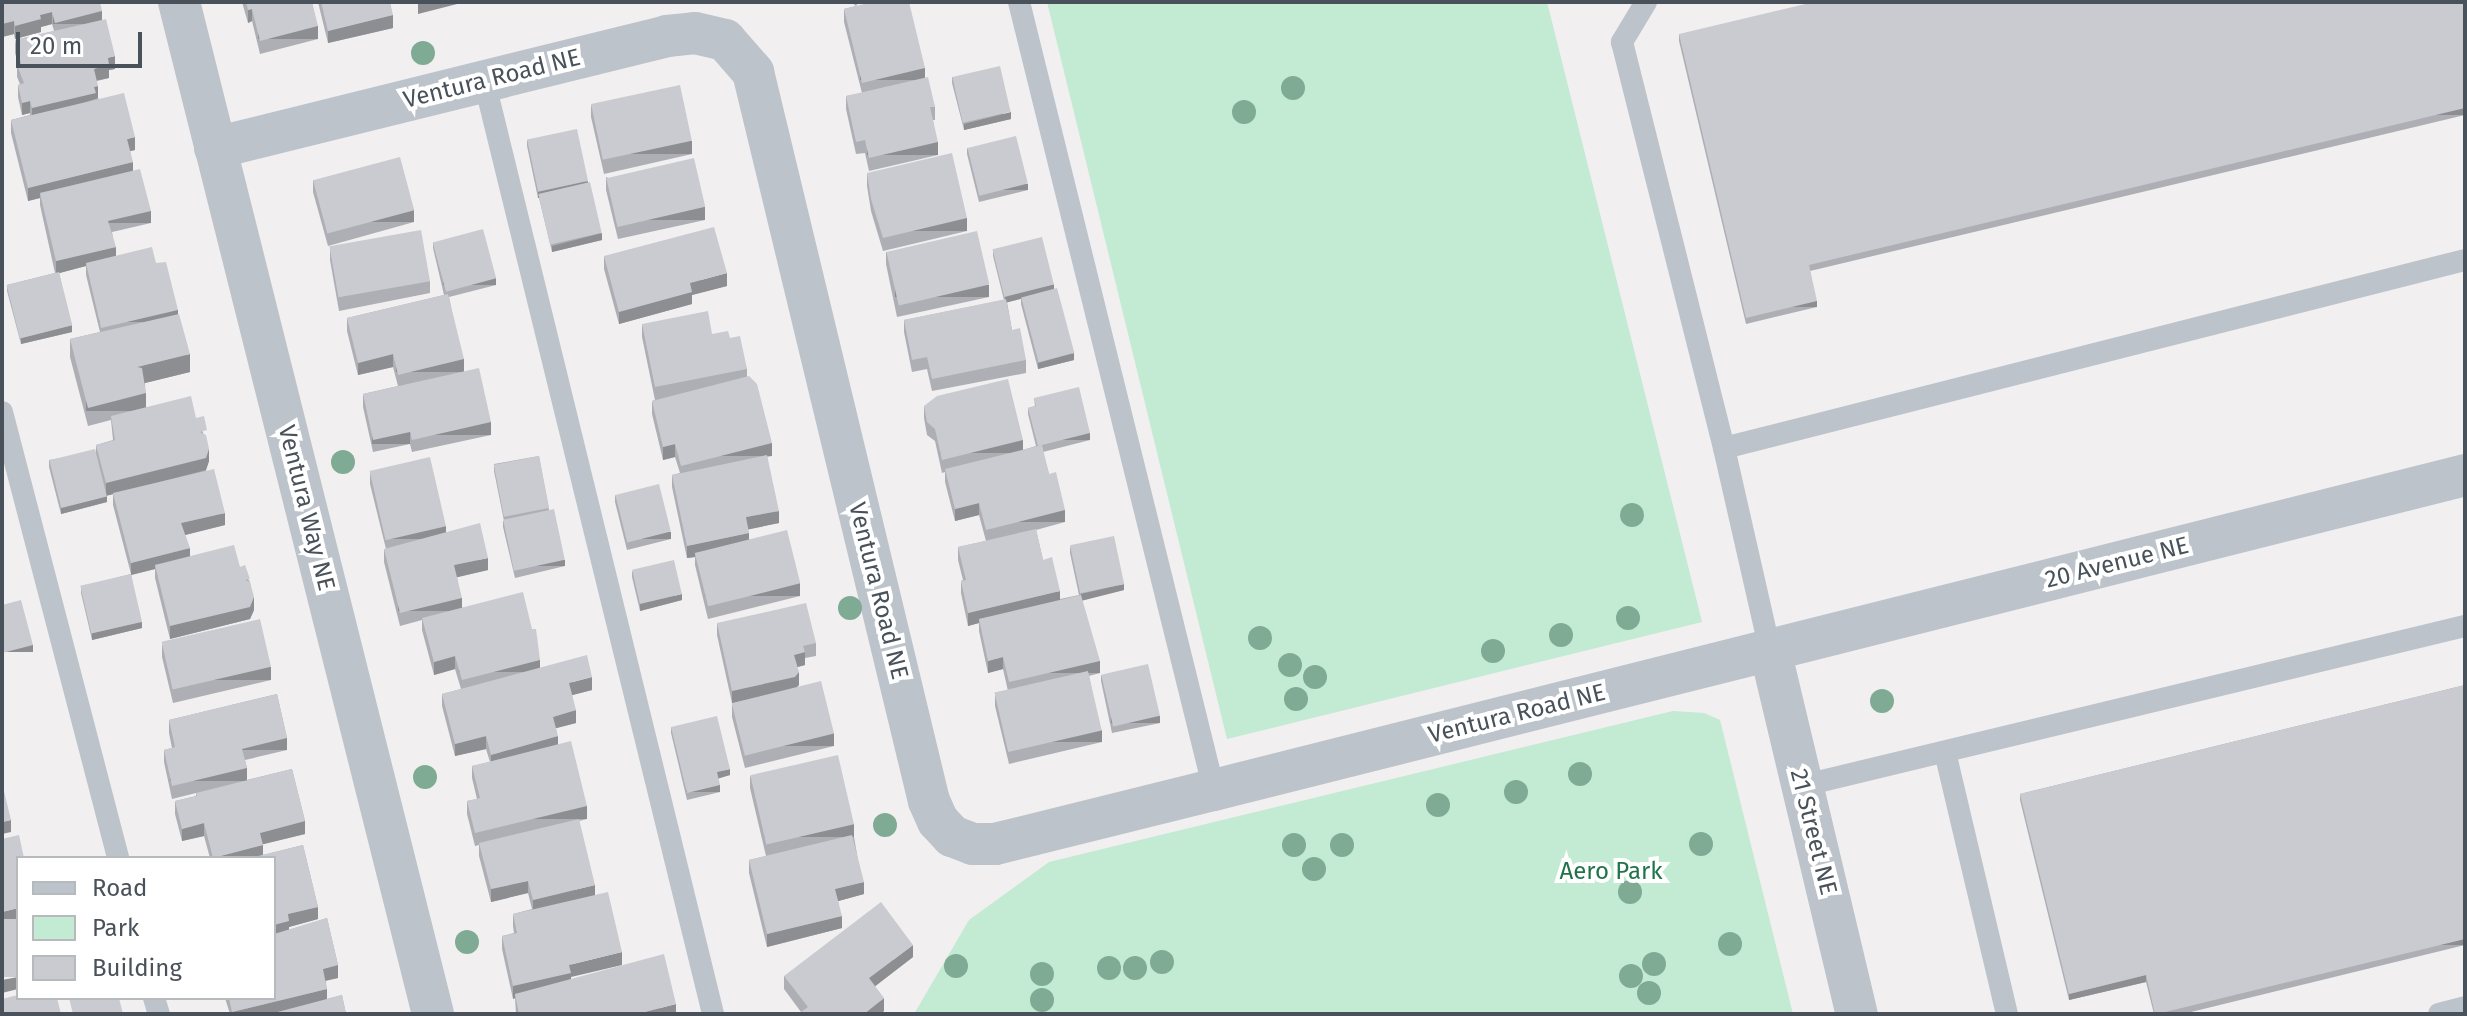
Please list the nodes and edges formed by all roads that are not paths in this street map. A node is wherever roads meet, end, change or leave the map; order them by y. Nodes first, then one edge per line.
1 (179, 2) edge
2 (1019, 2) edge
3 (1646, 2) edge
4 (484, 80) junction
5 (215, 148) junction
6 (2465, 260) edge
7 (2, 412) edge
8 (1724, 448) junction
9 (2465, 475) edge
10 (2465, 626) edge
11 (1770, 650) junction
12 (1945, 752) junction
13 (1801, 786) junction
14 (1214, 790) junction
15 (117, 856) edge
16 (2465, 1007) edge
17 (433, 1014) edge
18 (713, 1014) edge
19 (1857, 1014) edge
20 (2007, 1014) edge
21 (2439, 1014) edge

1 - 5 street, Ventura Way NE
2 - 14 lane
3 - 8 lane
4 - 5 street, Ventura Road NE
4 - 14 street, Ventura Road NE
4 - 18 lane
5 - 17 street, Ventura Way NE
6 - 8 lane
7 - 15 lane
8 - 11 lane
9 - 11 street, 20 Avenue NE
10 - 12 lane
11 - 13 street, 21 Street NE
11 - 14 street, Ventura Road NE
12 - 13 lane
12 - 20 lane
13 - 19 street, 21 Street NE
16 - 21 lane

